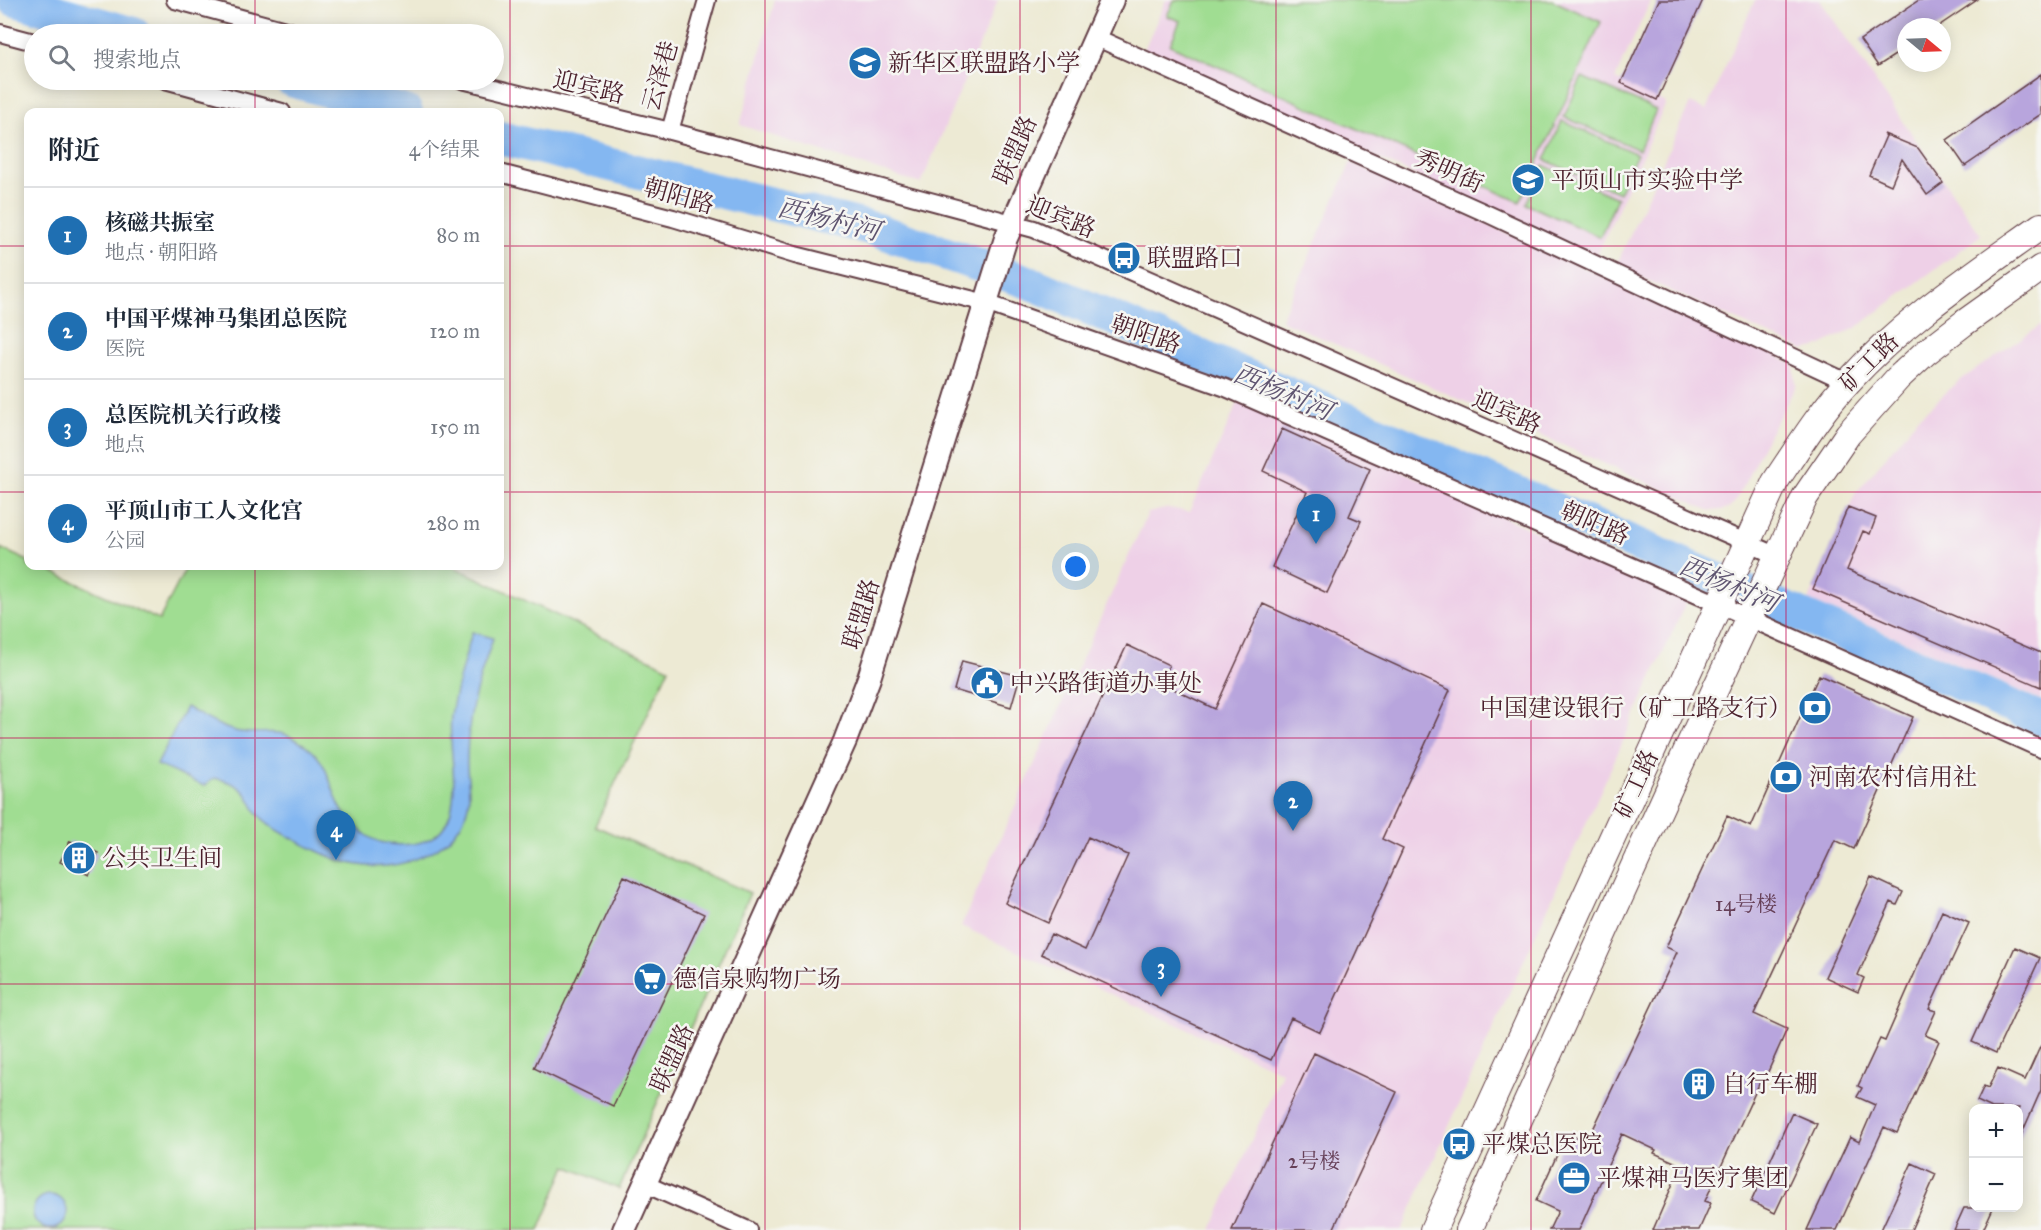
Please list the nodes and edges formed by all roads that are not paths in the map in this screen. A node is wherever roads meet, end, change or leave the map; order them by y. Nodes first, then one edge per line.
1 (175, 0) edge
2 (707, 0) edge
3 (1112, 0) edge
4 (263, 24) edge
5 (0, 33) edge
6 (1095, 37) junction
7 (24, 39) edge
8 (202, 90) edge
9 (503, 90) edge
10 (267, 108) edge
11 (670, 131) junction
12 (504, 174) edge
13 (2041, 225) edge
14 (1009, 230) junction
15 (2041, 268) edge
16 (987, 298) junction
17 (1847, 382) junction
18 (1742, 553) junction
19 (1772, 567) junction
20 (1718, 604) junction
21 (1749, 618) junction
22 (2041, 749) edge
23 (645, 1184) junction
24 (624, 1230) edge
25 (748, 1230) edge
26 (1433, 1230) edge
27 (1469, 1230) edge

1 - 4 street
2 - 11 street, 云泽巷
3 - 6 street, 联盟路
5 - 7 street
6 - 14 street, 联盟路
6 - 17 street, 秀明街
8 - 10 street
9 - 11 street, 迎宾路
11 - 14 street, 迎宾路
12 - 16 street, 朝阳路
13 - 17 main road, 矿工路
14 - 16 street, 联盟路
14 - 18 street, 迎宾路
15 - 19 main road, 矿工路
16 - 20 street, 朝阳路
16 - 23 street, 联盟路
17 - 18 main road, 矿工路
18 - 19 street, 迎宾路
18 - 20 main road, 矿工路
19 - 21 main road, 矿工路
20 - 21 street, 朝阳路
20 - 26 main road, 矿工路
21 - 22 street, 朝阳路
21 - 27 main road, 矿工路
23 - 24 street, 联盟路
23 - 25 street

